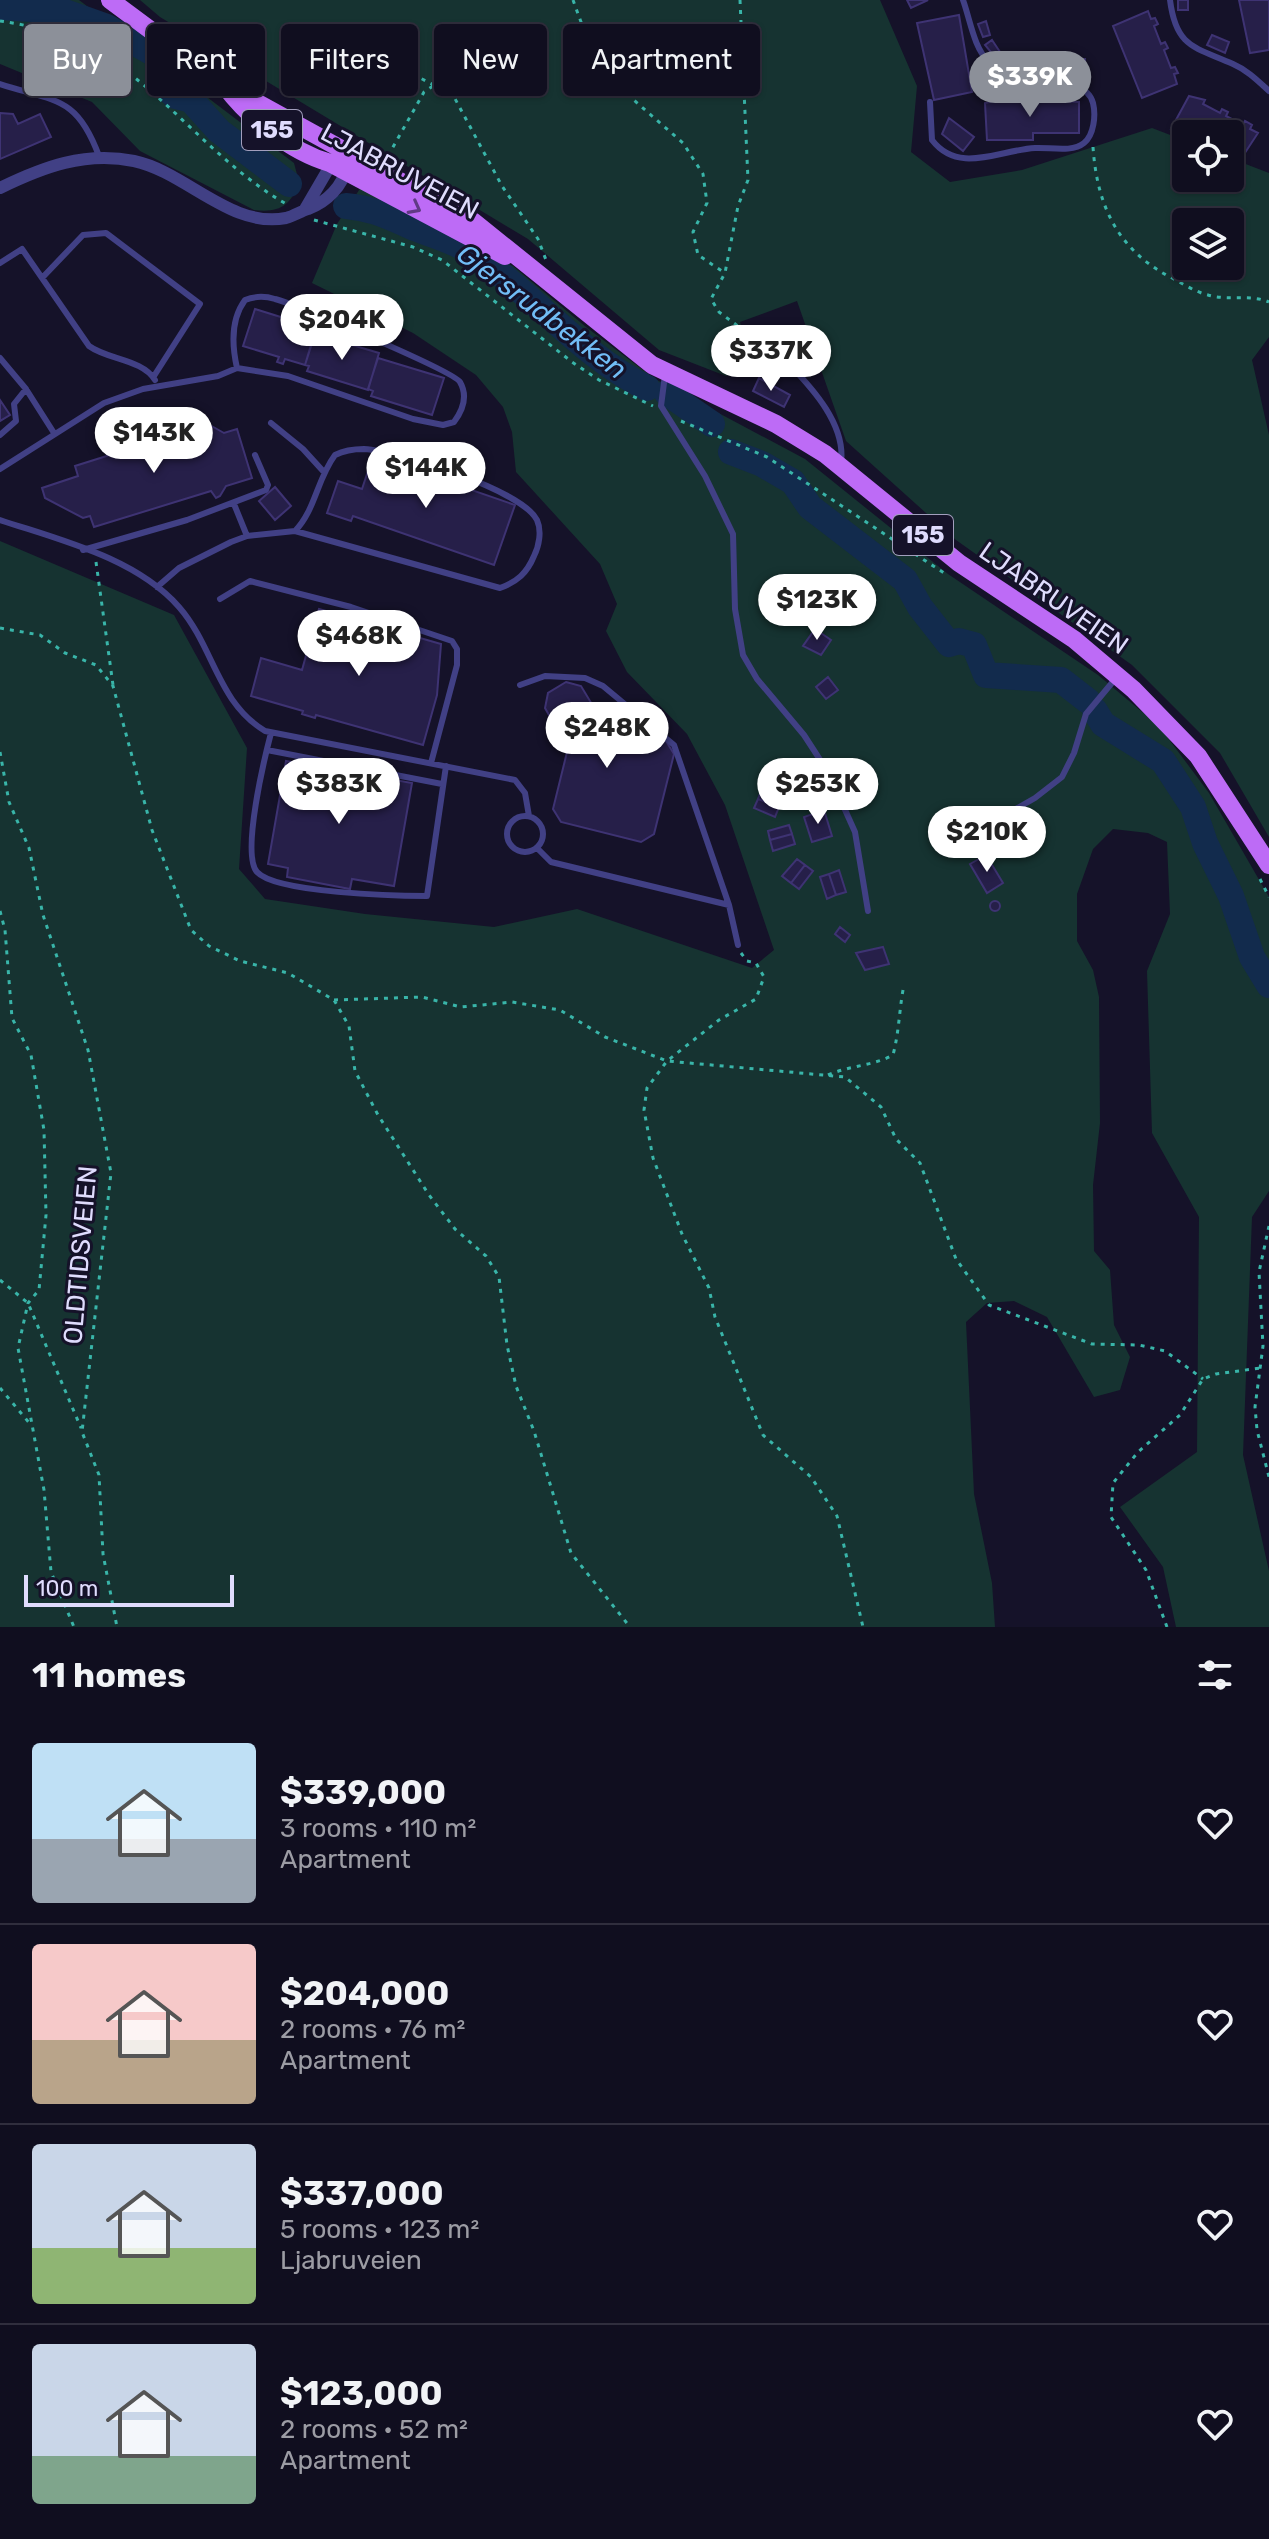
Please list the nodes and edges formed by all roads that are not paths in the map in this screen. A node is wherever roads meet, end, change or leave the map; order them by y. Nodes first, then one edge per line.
1 (110, 0) edge
2 (963, 0) edge
3 (1170, 0) edge
4 (147, 28) edge
5 (0, 84) edge
6 (1269, 91) edge
7 (232, 96) edge
8 (245, 96) edge
9 (930, 102) dead end
10 (348, 152) junction
11 (100, 158) junction
12 (338, 168) junction
13 (0, 188) edge
14 (305, 209) junction
15 (0, 263) edge
16 (523, 265) junction
17 (42, 278) junction
18 (0, 358) edge
19 (789, 364) road end
20 (237, 368) junction
21 (666, 372) junction
22 (154, 376) junction
23 (156, 387) junction
24 (26, 389) junction
25 (271, 423) dead end
26 (54, 433) junction
27 (0, 435) edge
28 (255, 455) dead end
29 (841, 466) junction
30 (0, 469) edge
31 (323, 471) junction
32 (234, 504) junction
33 (0, 520) edge
34 (295, 531) junction
35 (247, 536) junction
36 (83, 550) junction
37 (157, 587) junction
38 (220, 599) dead end
39 (1119, 676) junction
40 (520, 685) dead end
41 (271, 733) junction
42 (267, 750) junction
43 (431, 763) junction
44 (446, 766) junction
45 (442, 784) junction
46 (529, 816) junction
47 (986, 826) dead end
48 (537, 848) junction
49 (1262, 868) edge
50 (729, 905) junction
51 (868, 911) dead end
52 (738, 945) road end

1 - 4 main road, LJABRUVEIEN / 155
2 - 9 lane
3 - 6 lane
5 - 11 lane
7 - 12 main road, LJABRUVEIEN / 155
8 - 10 main road, LJABRUVEIEN / 155
10 - 12 street
10 - 16 main road, LJABRUVEIEN / 155
11 - 13 street
11 - 14 street
12 - 14 street
12 - 14 street
12 -> 16 main road, LJABRUVEIEN / 155
15 - 17 lane
16 - 21 main road, LJABRUVEIEN / 155
17 - 22 lane
17 - 22 lane
18 - 24 lane
19 - 29 lane
20 - 20 lane
20 - 23 lane
21 - 29 main road, LJABRUVEIEN / 155
21 - 51 lane
22 - 23 lane
23 - 26 lane
24 - 26 lane
24 - 27 lane
25 - 31 lane
26 - 30 lane
28 - 32 lane
29 - 39 main road, LJABRUVEIEN / 155
31 - 34 lane
31 - 34 lane
32 - 35 lane
32 - 36 lane
33 - 36 lane
34 - 35 lane
35 - 37 lane
36 - 37 lane
37 - 41 lane
38 - 43 lane
39 - 47 lane
39 - 49 main road, LJABRUVEIEN / 155
40 - 50 lane
41 - 42 lane
41 - 43 lane
42 - 45 lane
42 - 45 lane
43 - 44 lane
44 - 45 lane
44 - 46 lane
46 - 48 lane
46 - 48 lane
48 - 50 lane
50 - 52 lane

